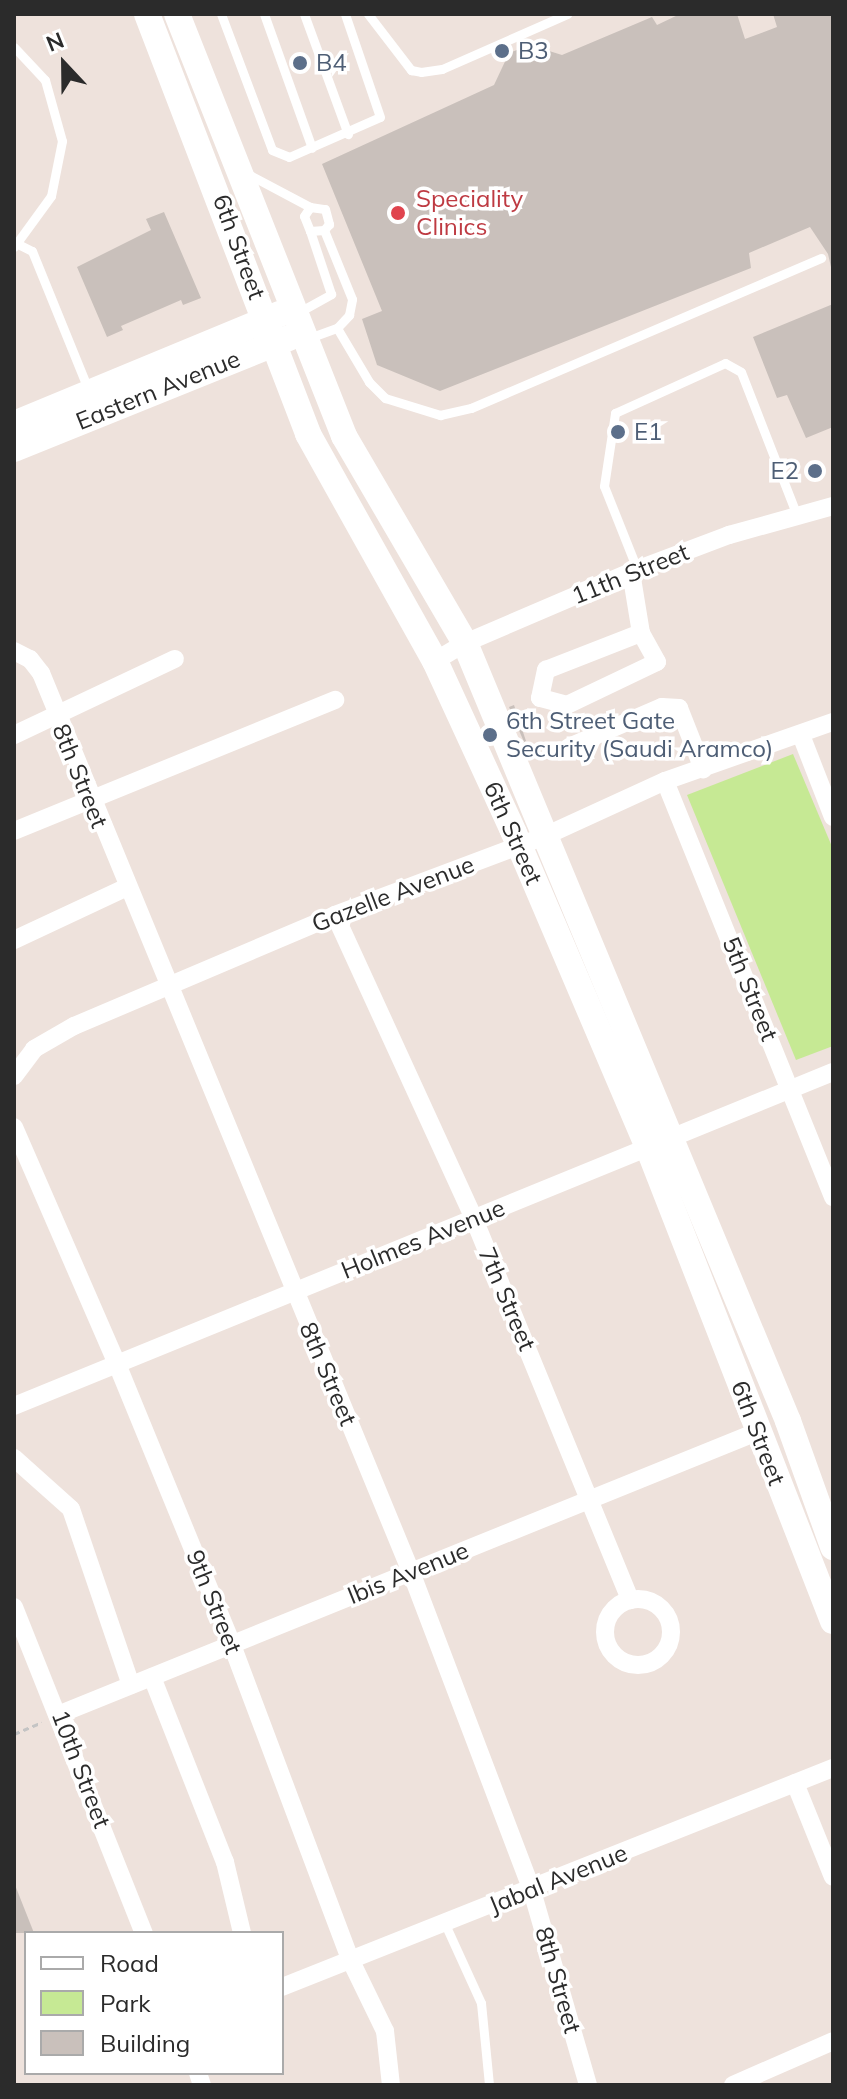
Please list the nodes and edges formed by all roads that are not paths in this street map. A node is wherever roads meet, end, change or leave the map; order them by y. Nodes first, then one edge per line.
1 (147, 14) edge
2 (177, 14) edge
3 (221, 14) edge
4 (264, 14) edge
5 (304, 14) edge
6 (345, 14) edge
7 (368, 14) edge
8 (567, 14) edge
9 (14, 47) edge
10 (348, 134) junction
11 (312, 148) junction
12 (239, 170) junction
13 (310, 207) junction
14 (324, 230) junction
15 (310, 231) junction
16 (15, 244) edge
17 (821, 258) dead end
18 (300, 323) junction
19 (337, 328) junction
20 (270, 332) junction
21 (94, 403) junction
22 (14, 424) edge
23 (14, 449) edge
24 (833, 506) edge
25 (797, 516) junction
26 (634, 570) junction
27 (641, 633) junction
28 (465, 643) junction
29 (14, 651) edge
30 (175, 659) dead end
31 (435, 661) junction
32 (335, 700) dead end
33 (56, 714) junction
34 (833, 722) edge
35 (14, 735) edge
36 (801, 735) junction
37 (569, 747) dead end
38 (703, 769) junction
39 (665, 781) junction
40 (89, 797) junction
41 (833, 817) edge
42 (14, 831) edge
43 (545, 836) junction
44 (520, 846) junction
45 (125, 888) junction
46 (335, 915) junction
47 (14, 940) edge
48 (166, 989) junction
49 (833, 1072) edge
50 (14, 1076) edge
51 (791, 1090) junction
52 (14, 1127) edge
53 (659, 1143) junction
54 (833, 1197) edge
55 (474, 1219) junction
56 (294, 1292) junction
57 (117, 1364) junction
58 (14, 1406) edge
59 (757, 1432) junction
60 (14, 1458) edge
61 (591, 1499) junction
62 (833, 1547) edge
63 (411, 1572) junction
64 (630, 1600) dead end
65 (14, 1607) edge
66 (833, 1621) edge
67 (232, 1645) junction
68 (152, 1677) junction
69 (131, 1685) junction
70 (60, 1714) junction
71 (833, 1768) edge
72 (795, 1783) junction
73 (833, 1877) edge
74 (532, 1891) junction
75 (445, 1924) junction
76 (143, 1931) edge
77 (242, 1931) edge
78 (350, 1959) junction
79 (284, 1986) edge
80 (833, 2041) edge
81 (391, 2085) edge
82 (489, 2085) edge
83 (588, 2085) edge
84 (733, 2085) edge

1 - 20 main road, 6th Street
2 - 12 main road, 6th Street
3 - 11 lane
4 - 11 lane
5 - 10 lane
6 - 10 lane
7 - 8 lane
9 - 16 lane
10 - 11 lane
12 - 13 lane
12 - 18 main road, 6th Street
13 - 14 lane
13 - 15 lane
14 - 15 lane
14 - 19 lane
15 - 18 lane
16 - 21 lane
17 - 19 lane
18 - 19 lane
18 - 20 main road, Eastern Avenue
18 - 28 main road, 6th Street
20 - 21 main road, Eastern Avenue
20 - 31 main road, 6th Street
21 - 22 main road, Eastern Avenue
21 - 23 main road, Eastern Avenue
24 - 25 street, 11th Street
25 - 26 street, 11th Street
25 - 26 lane
26 - 27 street
26 - 28 street, 11th Street
27 - 27 street
28 - 31 street, 11th Street
28 - 43 main road, 6th Street
29 - 33 street, 8th Street
30 - 33 street
31 - 44 main road, 6th Street
32 - 40 street
33 - 35 street
33 - 40 street, 8th Street
34 - 36 street, Gazelle Avenue
36 - 38 street, Gazelle Avenue
36 - 41 street
37 - 38 street
38 - 39 street, Gazelle Avenue
39 - 43 street, Gazelle Avenue
39 - 51 street, 5th Street
40 - 42 street
40 - 45 street, 8th Street
43 - 44 street, Gazelle Avenue
43 - 53 main road, 6th Street
44 - 46 street, Gazelle Avenue
44 - 53 main road, 6th Street
45 - 47 street
45 - 48 street, 8th Street
46 - 48 street, Gazelle Avenue
46 - 55 street, 7th Street
48 - 50 street, Gazelle Avenue
48 - 56 street, 8th Street
49 - 51 street, Holmes Avenue
51 - 53 street, Holmes Avenue
51 - 54 street, 5th Street
52 - 57 street, 9th Street
53 - 55 street, Holmes Avenue
53 - 59 main road, 6th Street
53 - 62 main road, 6th Street
55 - 56 street, Holmes Avenue
55 - 61 street, 7th Street
56 - 57 street, Holmes Avenue
56 - 63 street, 8th Street
57 - 58 street, Holmes Avenue
57 - 67 street, 9th Street
59 - 61 street, Ibis Avenue
59 - 66 main road, 6th Street
60 - 69 street
61 - 63 street, Ibis Avenue
61 - 64 street, 7th Street
63 - 67 street, Ibis Avenue
63 - 74 street, 8th Street
65 - 70 street, 10th Street
67 - 68 street, Ibis Avenue
67 - 78 street, 9th Street
68 - 69 street, Ibis Avenue
68 - 77 street
69 - 70 street, Ibis Avenue
70 - 76 street, 10th Street
71 - 72 street, Jabal Avenue
72 - 73 street
72 - 74 street, Jabal Avenue
74 - 75 street, Jabal Avenue
74 - 83 street, 8th Street
75 - 78 street, Jabal Avenue
75 - 82 lane
78 - 79 street, Jabal Avenue
78 - 81 street, 9th Street
80 - 84 street

